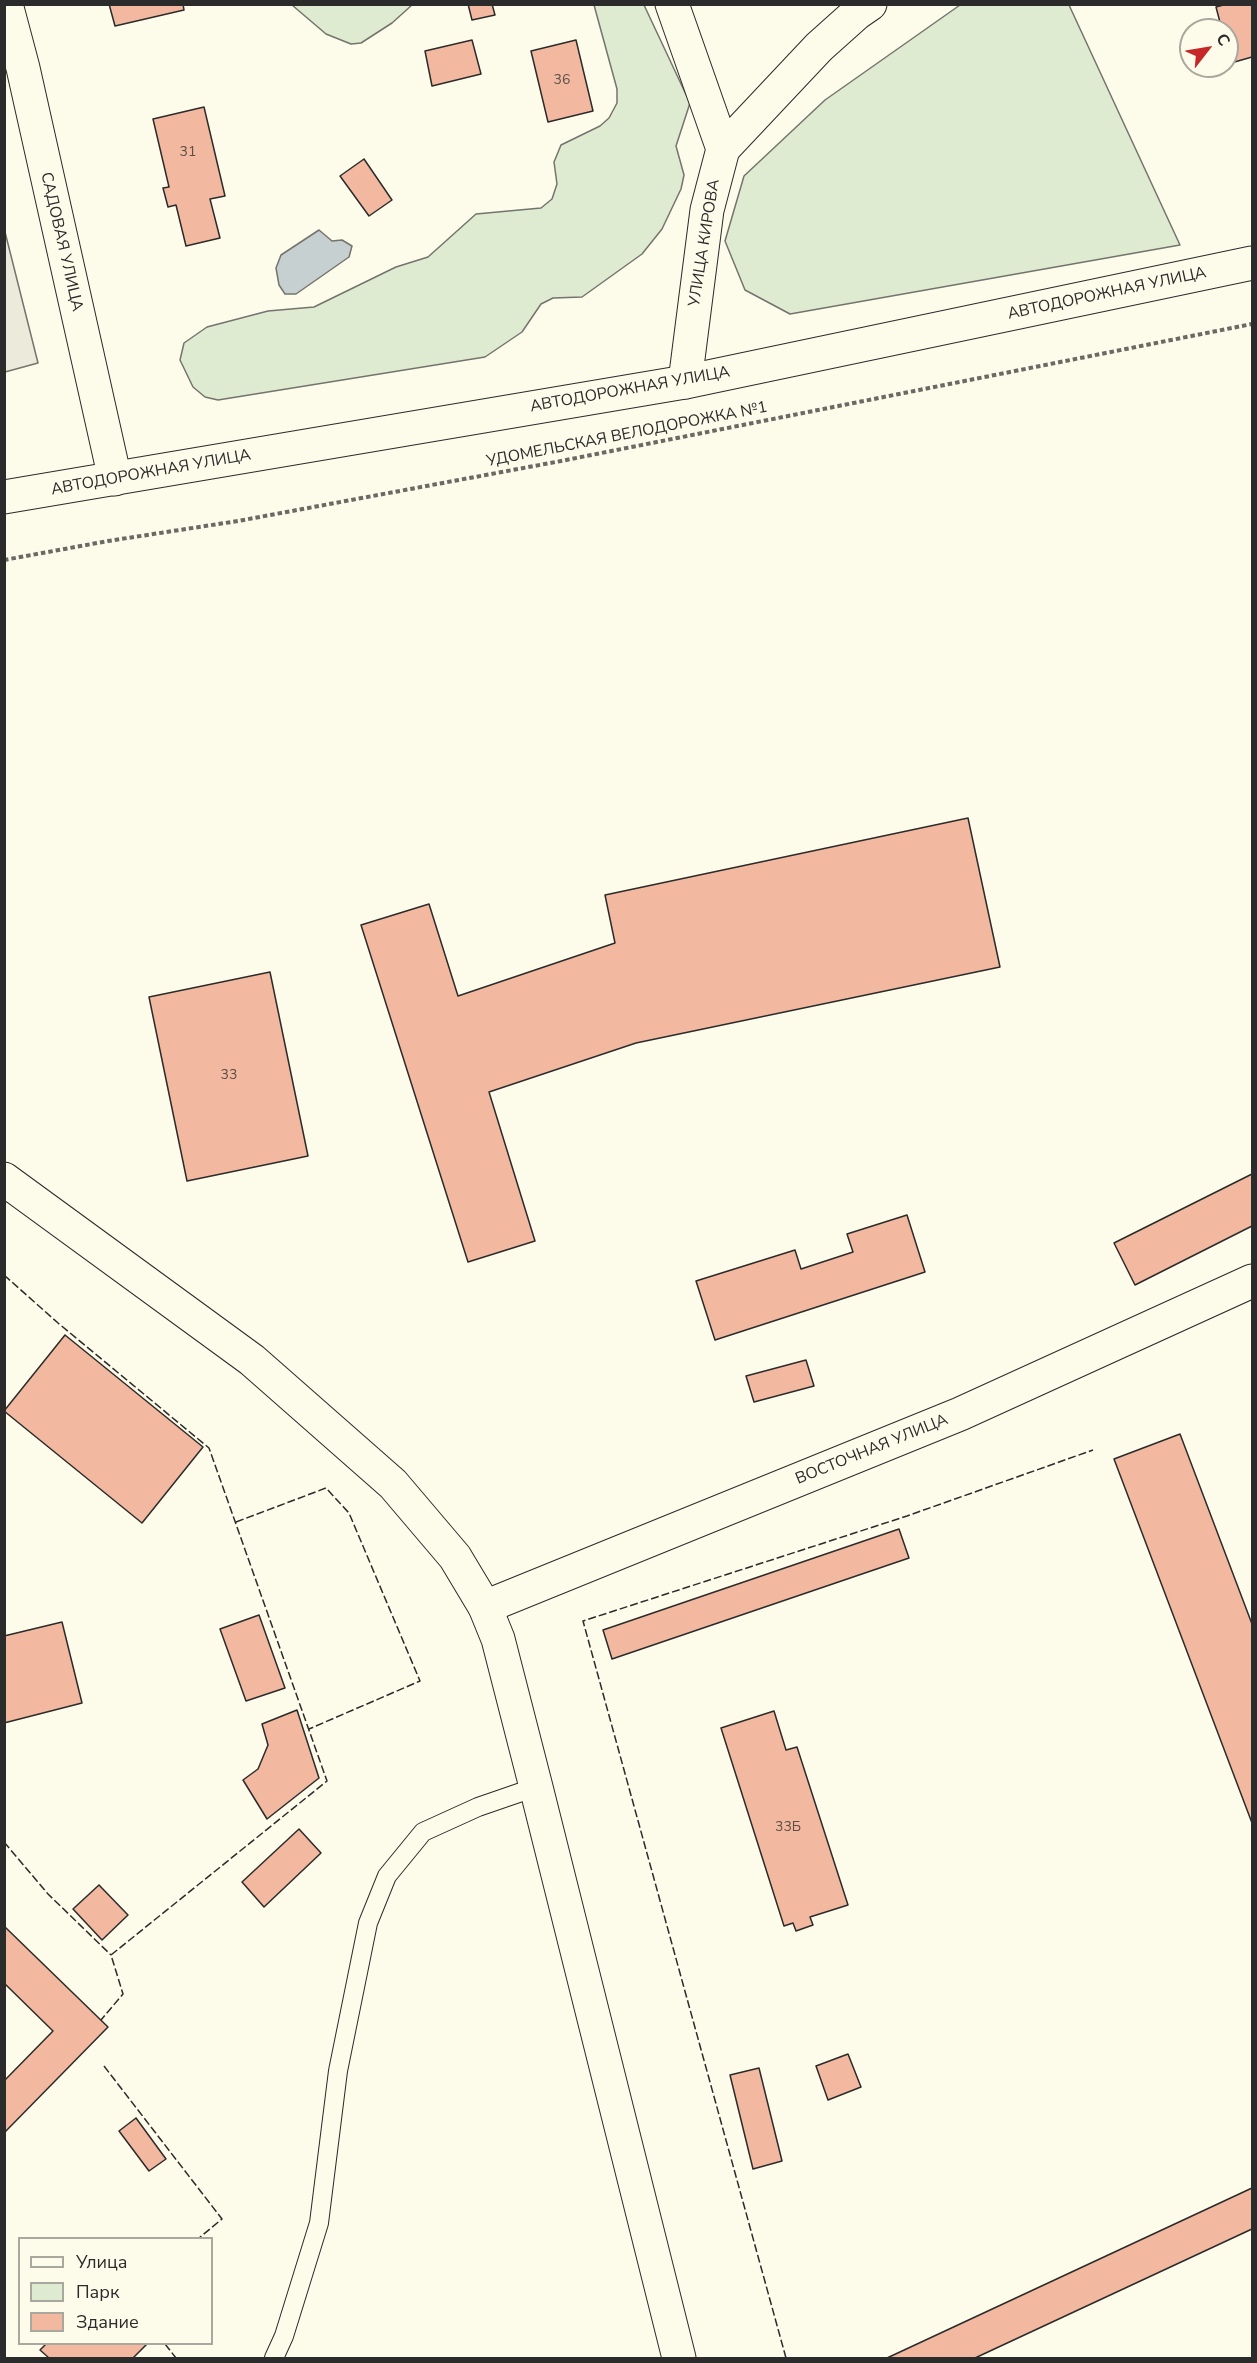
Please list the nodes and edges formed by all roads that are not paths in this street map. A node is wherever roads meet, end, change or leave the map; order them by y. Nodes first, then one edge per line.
1 (6, 4) edge
2 (672, 4) edge
3 (870, 4) edge
4 (723, 148) junction
5 (1252, 263) edge
6 (685, 382) junction
7 (115, 479) junction
8 (4, 497) edge
9 (4, 1179) edge
10 (1252, 1281) edge
11 (485, 1607) junction
12 (536, 1787) junction
13 (274, 2358) edge
14 (679, 2358) edge

1 - 7 street, САДОВАЯ УЛИЦА
2 - 4 street
3 - 4 street
4 - 6 street, УЛИЦА КИРОВА
5 - 6 street, АВТОДОРОЖНАЯ УЛИЦА
6 - 7 street, АВТОДОРОЖНАЯ УЛИЦА
7 - 8 street, АВТОДОРОЖНАЯ УЛИЦА
9 - 11 street
10 - 11 street, ВОСТОЧНАЯ УЛИЦА
11 - 12 street
12 - 13 lane
12 - 14 street

